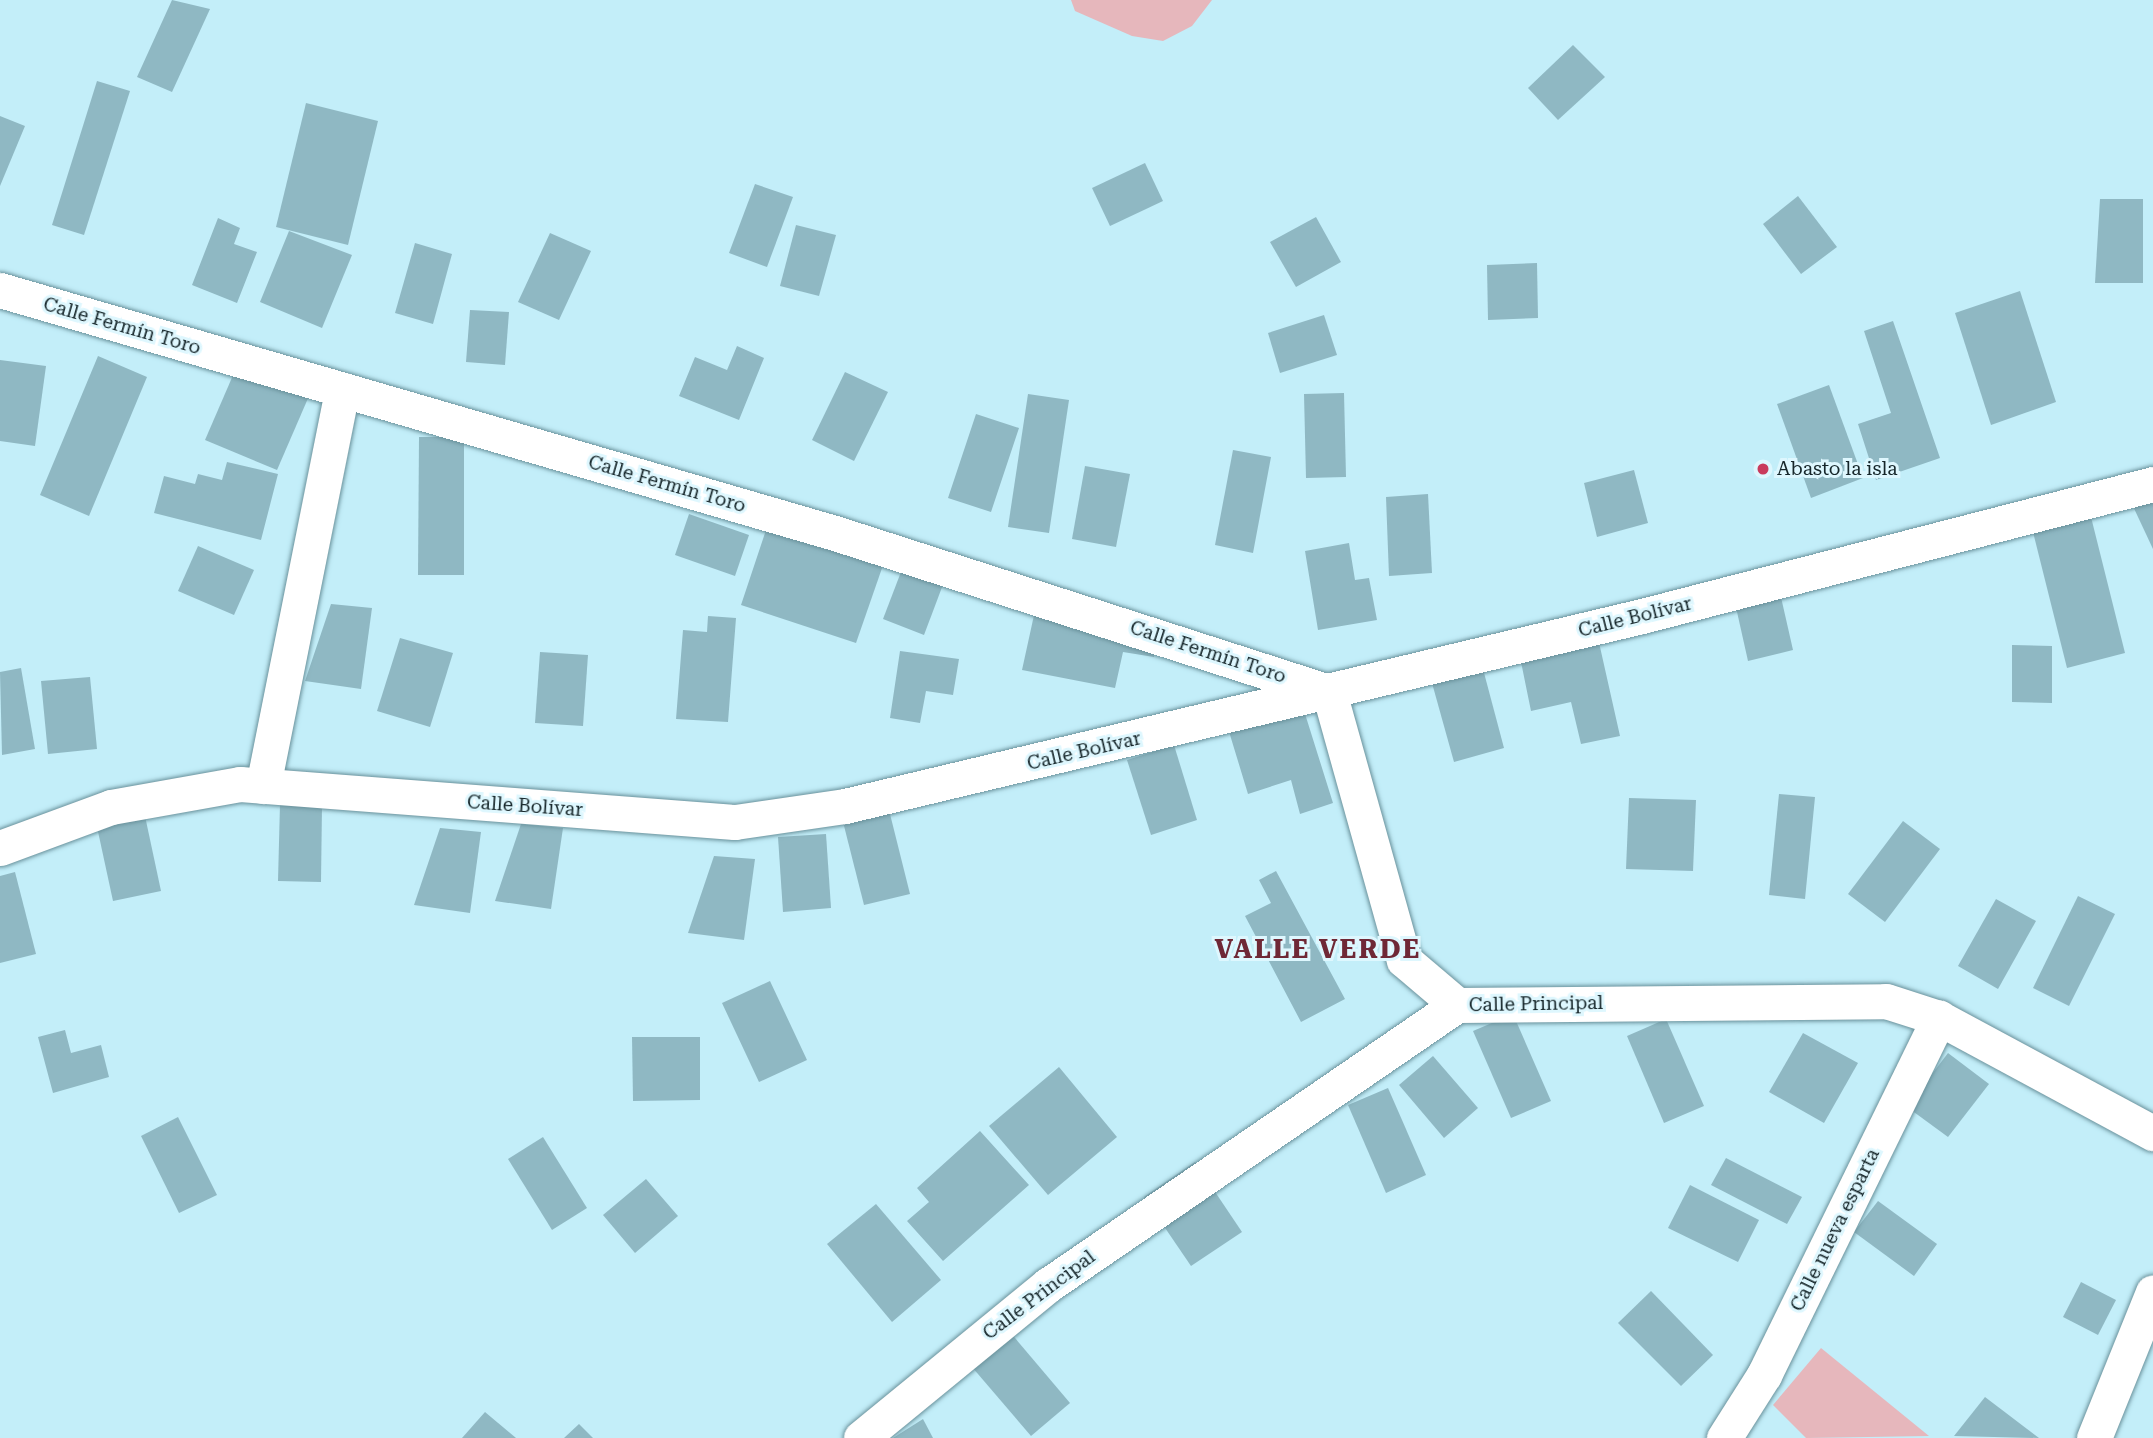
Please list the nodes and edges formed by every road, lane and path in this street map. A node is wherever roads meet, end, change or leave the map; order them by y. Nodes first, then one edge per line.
1 (0, 290) edge
2 (342, 390) junction
3 (2153, 484) edge
4 (1329, 692) junction
5 (264, 786) junction
6 (0, 848) edge
7 (1457, 1005) junction
8 (1939, 1018) junction
9 (2153, 1133) edge
10 (2153, 1292) edge
11 (861, 1438) edge
12 (1724, 1438) edge
13 (2094, 1438) edge

1 - 2 street, Calle Fermín Toro
2 - 4 street, Calle Fermín Toro
2 - 5 street
3 - 4 street, Calle Bolívar
4 - 5 street, Calle Bolívar
4 - 7 street
5 - 6 street, Calle Bolívar
7 - 8 street, Calle Principal
7 - 11 street, Calle Principal
8 - 9 street, Calle Principal
8 - 12 street, Calle nueva esparta
10 - 13 street

